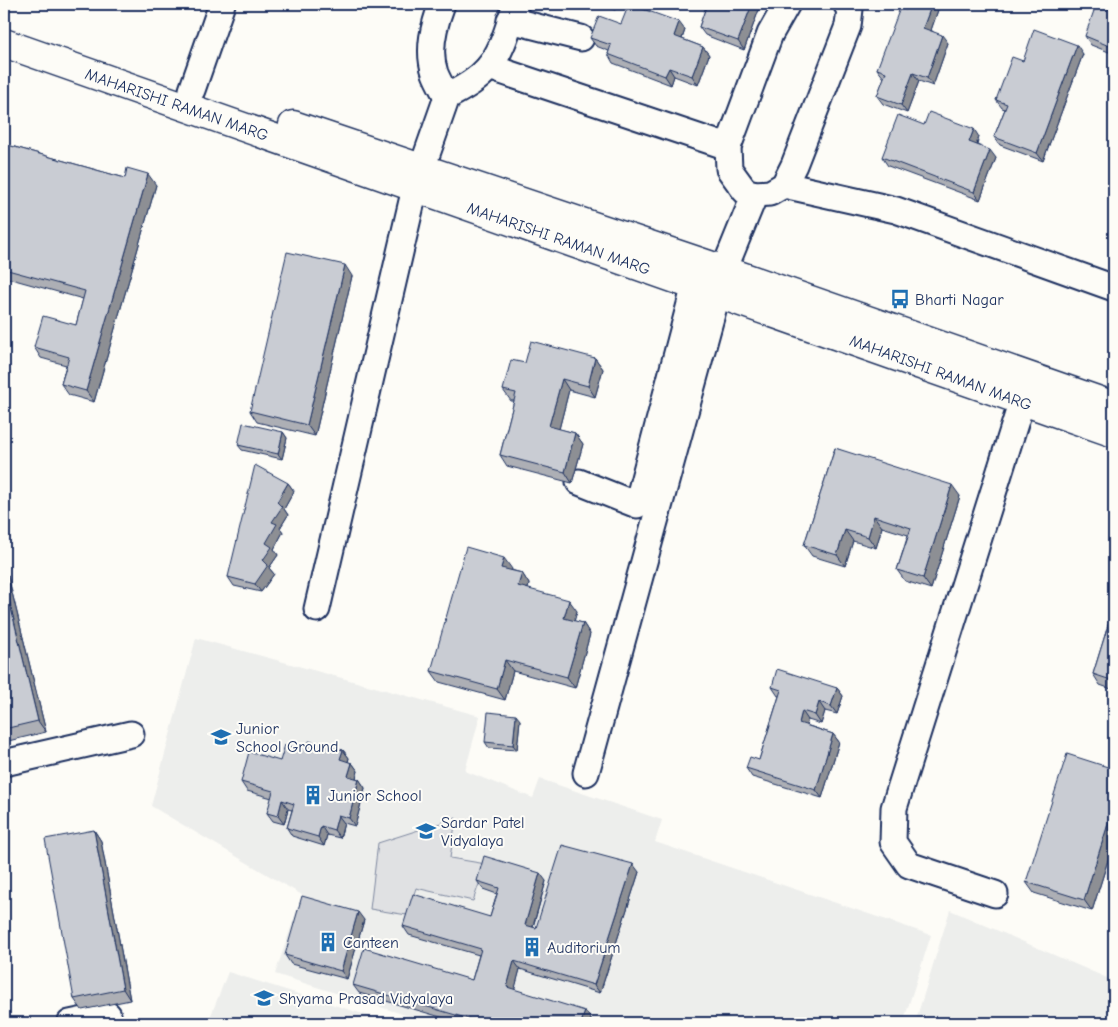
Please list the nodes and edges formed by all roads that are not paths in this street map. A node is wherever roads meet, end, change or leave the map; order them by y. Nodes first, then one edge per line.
1 (222, 4) edge
2 (442, 4) edge
3 (787, 4) edge
4 (846, 4) edge
5 (513, 12) edge
6 (4, 25) edge
7 (581, 38) dead end
8 (4, 43) edge
9 (489, 67) junction
10 (192, 90) junction
11 (447, 97) junction
12 (728, 147) junction
13 (419, 178) junction
14 (784, 185) junction
15 (755, 194) junction
16 (713, 283) junction
17 (1114, 288) edge
18 (1022, 401) junction
19 (1114, 406) edge
20 (1114, 433) edge
21 (579, 482) dead end
22 (317, 609) dead end
23 (131, 734) dead end
24 (4, 763) edge
25 (586, 773) dead end
26 (995, 894) dead end
27 (108, 1016) dead end
28 (70, 1023) edge

1 - 10 street
2 - 11 street
3 - 12 street
4 - 14 street
5 - 7 street
5 - 9 street
6 - 10 main road, MAHARISHI RAMAN MARG
8 - 13 main road, MAHARISHI RAMAN MARG
9 - 11 street
9 - 12 street
10 - 13 main road, MAHARISHI RAMAN MARG
11 - 13 street
12 - 15 street
13 - 16 main road, MAHARISHI RAMAN MARG
13 - 22 street
14 - 15 street
14 - 17 street
15 - 16 street
16 - 18 main road, MAHARISHI RAMAN MARG
16 - 19 main road, MAHARISHI RAMAN MARG
16 - 21 street
16 - 25 street
18 - 20 main road, MAHARISHI RAMAN MARG
18 - 26 street
23 - 24 street
27 - 28 street

